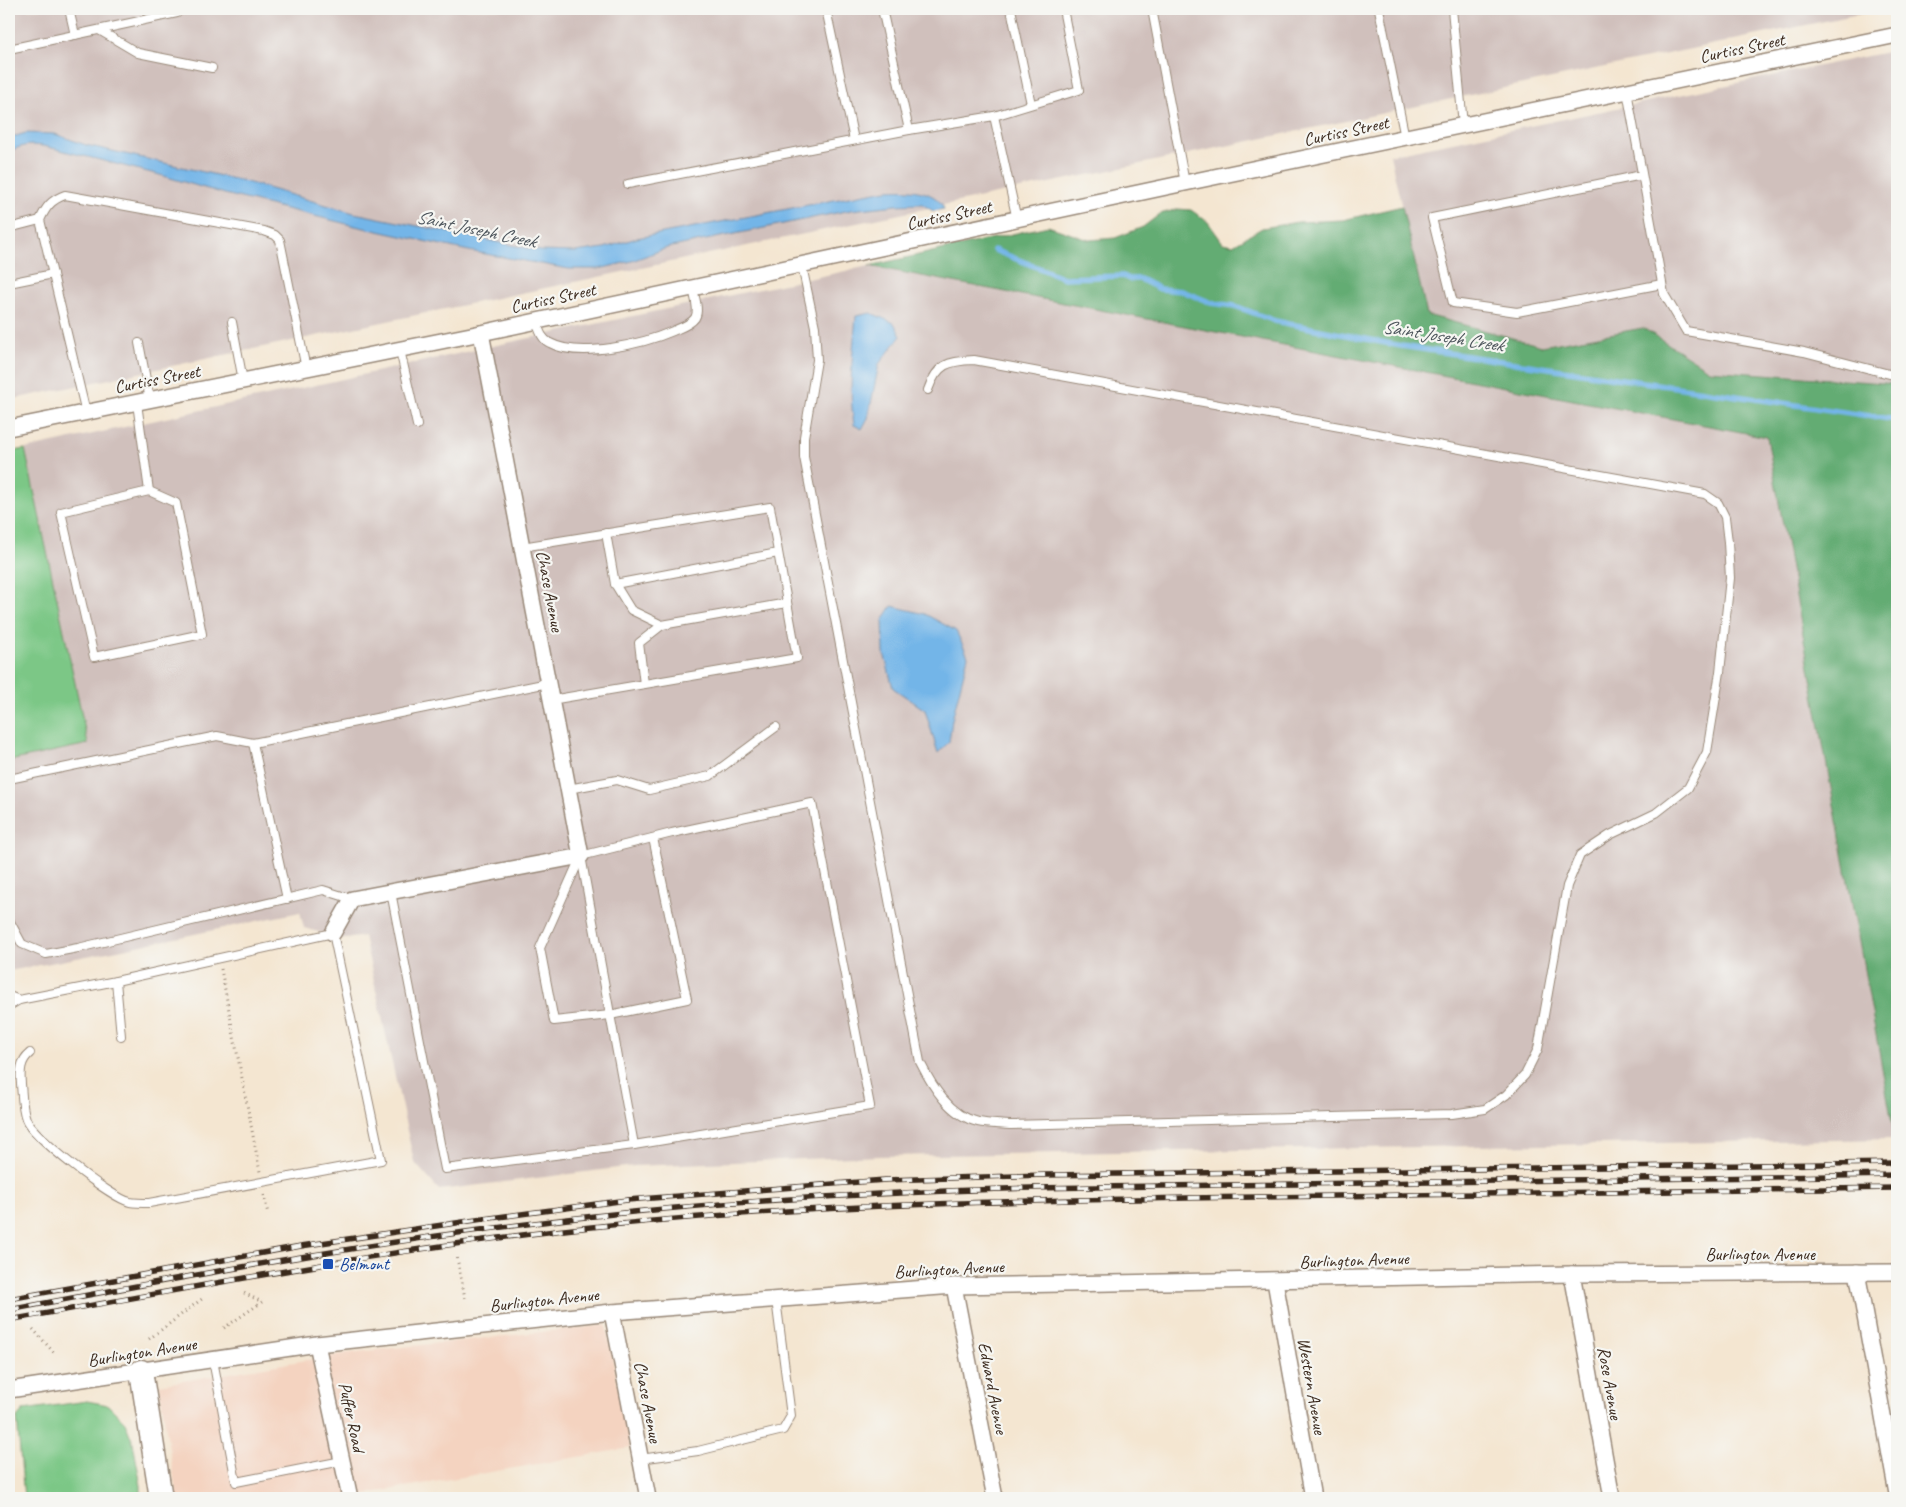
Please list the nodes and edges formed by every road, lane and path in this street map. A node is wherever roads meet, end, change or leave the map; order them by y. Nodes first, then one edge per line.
1 (69, 9) edge
2 (176, 9) edge
3 (826, 9) edge
4 (882, 9) edge
5 (1011, 9) edge
6 (1063, 9) edge
7 (1152, 9) edge
8 (1379, 9) edge
9 (1452, 9) edge
10 (99, 30) junction
11 (75, 35) junction
12 (1897, 35) edge
13 (9, 49) edge
14 (212, 68) dead end
15 (1627, 91) junction
16 (1032, 104) junction
17 (994, 116) junction
18 (1463, 125) junction
19 (909, 130) junction
20 (1405, 138) junction
21 (854, 140) junction
22 (1642, 175) junction
23 (1185, 183) junction
24 (628, 184) dead end
25 (40, 220) junction
26 (1017, 220) junction
27 (9, 228) edge
28 (802, 266) junction
29 (53, 274) junction
30 (9, 283) edge
31 (1662, 284) junction
32 (693, 288) junction
33 (536, 321) junction
34 (232, 322) dead end
35 (481, 333) junction
36 (140, 344) dead end
37 (400, 350) junction
38 (306, 369) junction
39 (1897, 376) edge
40 (243, 381) junction
41 (928, 390) dead end
42 (143, 401) junction
43 (86, 413) junction
44 (417, 425) dead end
45 (9, 428) edge
46 (149, 491) junction
47 (606, 534) junction
48 (522, 547) junction
49 (778, 553) junction
50 (615, 584) junction
51 (787, 603) junction
52 (662, 625) junction
53 (548, 683) junction
54 (644, 684) junction
55 (551, 700) junction
56 (776, 727) dead end
57 (253, 743) junction
58 (9, 779) edge
59 (568, 789) junction
60 (653, 838) junction
61 (581, 856) junction
62 (391, 892) junction
63 (287, 899) junction
64 (352, 899) junction
65 (9, 920) edge
66 (333, 933) junction
67 (219, 958) junction
68 (116, 981) junction
69 (9, 996) edge
70 (19, 1000) junction
71 (9, 1006) edge
72 (610, 1015) junction
73 (121, 1036) dead end
74 (30, 1053) dead end
75 (634, 1145) junction
76 (262, 1182) junction
77 (268, 1214) dead end
78 (457, 1258) dead end
79 (1858, 1272) junction
80 (1897, 1272) edge
81 (1572, 1274) junction
82 (1275, 1281) junction
83 (954, 1286) junction
84 (242, 1292) dead end
85 (465, 1298) dead end
86 (202, 1299) dead end
87 (776, 1299) junction
88 (612, 1312) junction
89 (224, 1328) dead end
90 (33, 1329) dead end
91 (149, 1339) dead end
92 (317, 1344) junction
93 (56, 1355) dead end
94 (213, 1360) junction
95 (141, 1371) junction
96 (9, 1390) edge
97 (640, 1459) junction
98 (342, 1461) junction
99 (1897, 1494) edge
100 (161, 1498) edge
101 (350, 1498) edge
102 (648, 1498) edge
103 (995, 1498) edge
104 (1313, 1498) edge
105 (1612, 1498) edge

1 - 11 lane
2 - 10 lane
3 - 21 lane
4 - 19 lane
5 - 16 lane
6 - 16 lane
7 - 23 lane
8 - 20 lane
9 - 18 lane
10 - 11 lane
10 - 14 lane
11 - 13 lane
12 - 15 street, Curtiss Street
15 - 18 street, Curtiss Street
15 - 22 lane
16 - 17 lane
17 - 19 lane
17 - 26 lane
18 - 20 street, Curtiss Street
19 - 21 lane
20 - 23 street, Curtiss Street
21 - 24 lane
22 - 31 lane
22 - 31 lane
23 - 26 street, Curtiss Street
25 - 27 lane
25 - 29 lane
25 - 38 lane
26 - 28 street, Curtiss Street
28 - 32 street, Curtiss Street
28 - 41 lane
29 - 30 lane
29 - 43 lane
31 - 39 lane
32 - 33 street, Curtiss Street
32 - 33 lane
33 - 35 street, Curtiss Street
34 - 40 lane
35 - 37 street, Curtiss Street
35 - 48 street, Chase Avenue
36 - 42 lane
37 - 38 street, Curtiss Street
37 - 44 lane
38 - 40 street, Curtiss Street
40 - 42 street, Curtiss Street
42 - 43 street, Curtiss Street
42 - 46 lane
43 - 45 street, Curtiss Street
46 - 46 lane
47 - 48 lane
47 - 49 lane
47 - 50 lane
48 - 53 street, Chase Avenue
49 - 50 lane
49 - 51 lane
50 - 52 lane
51 - 52 lane
51 - 54 lane
52 - 54 lane
53 - 55 street, Chase Avenue
53 - 57 lane
54 - 55 lane
55 - 59 street, Chase Avenue
56 - 59 lane
57 - 58 lane
57 - 63 lane
59 - 61 street, Chase Avenue
60 - 61 lane
60 - 72 lane
60 - 75 lane
61 - 62 street
61 - 72 lane
61 - 72 lane
62 - 64 street
62 - 75 lane
63 - 64 lane
63 - 65 lane
64 - 66 street
66 - 67 lane
66 - 76 lane
67 - 68 lane
67 - 76 path
68 - 70 lane
68 - 73 lane
69 - 70 lane
70 - 71 lane
72 - 75 lane
74 - 76 lane
76 - 77 path
78 - 85 path
79 - 80 street, Burlington Avenue
79 - 81 street, Burlington Avenue
79 - 99 street
81 - 82 street, Burlington Avenue
81 - 105 street, Rose Avenue
82 - 83 street, Burlington Avenue
82 - 104 street, Western Avenue
83 - 87 street, Burlington Avenue
83 - 103 street, Edward Avenue
84 - 89 path
86 - 91 path
87 - 88 street, Burlington Avenue
87 - 97 lane
88 - 92 street, Burlington Avenue
88 - 97 street, Chase Avenue
90 - 93 path
92 - 94 street, Burlington Avenue
92 - 98 street, Puffer Road
94 - 95 street, Burlington Avenue
94 - 98 lane
95 - 96 street, Burlington Avenue
95 - 100 main road
97 - 102 street, Chase Avenue
98 - 101 street, Puffer Road

